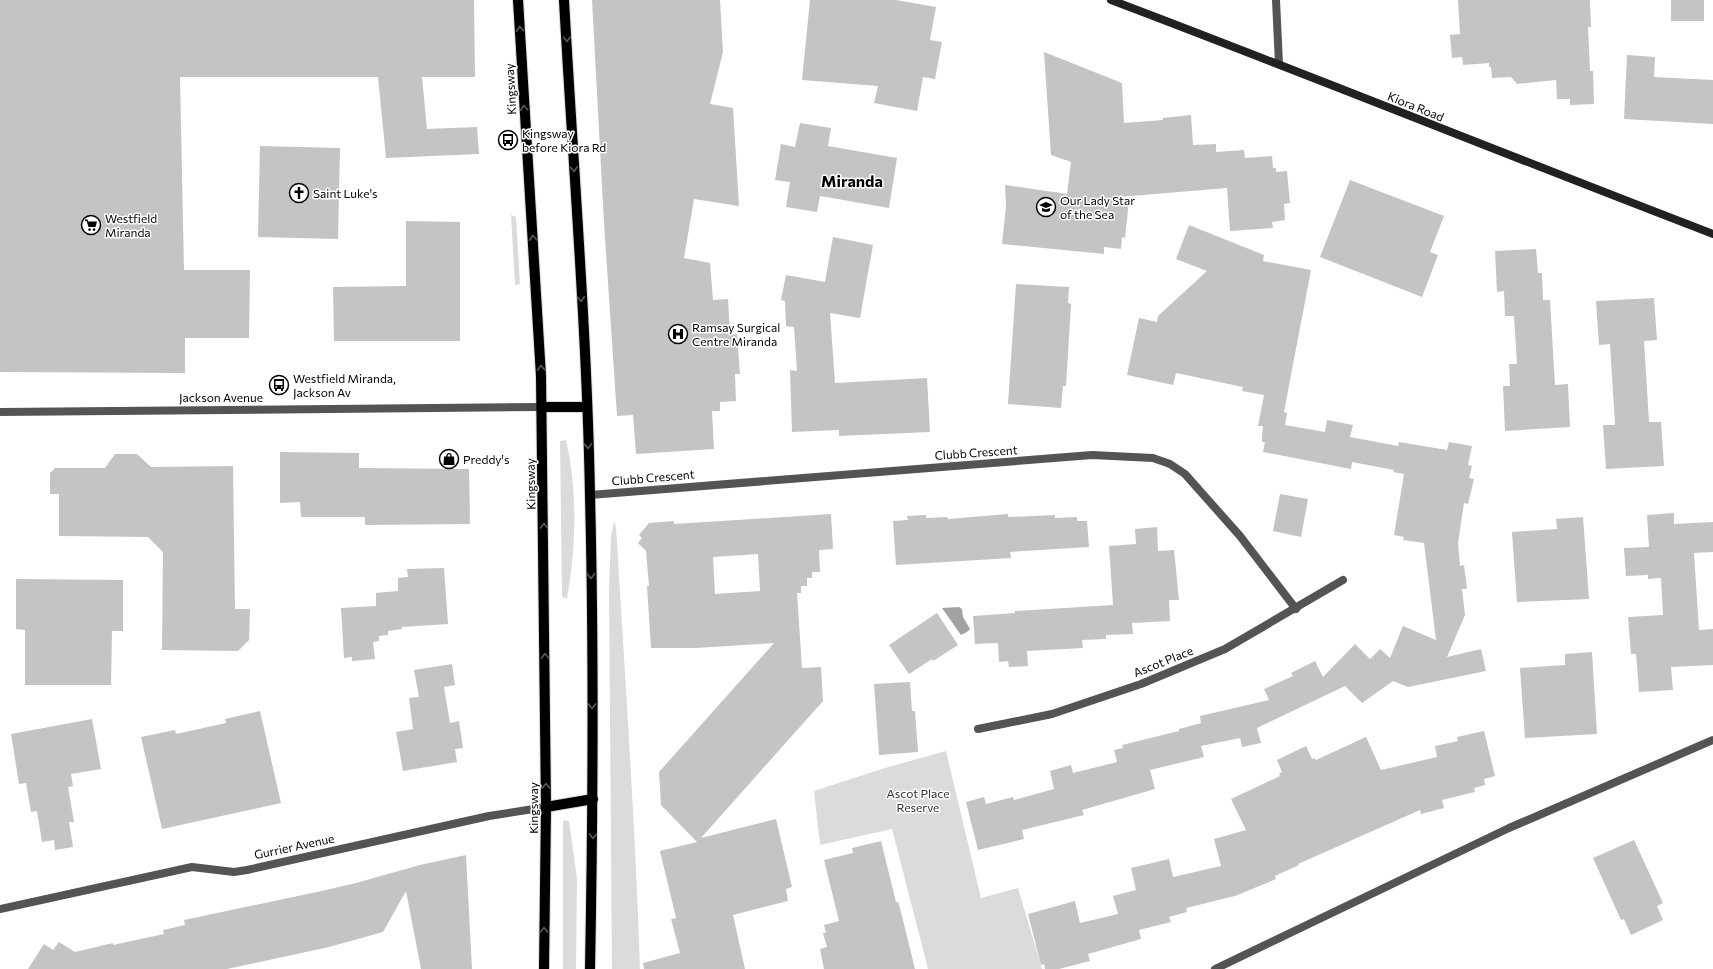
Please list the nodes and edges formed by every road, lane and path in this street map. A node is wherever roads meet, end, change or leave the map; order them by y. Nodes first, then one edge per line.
1 (518, 0) edge
2 (564, 0) edge
3 (1111, 0) edge
4 (1276, 0) edge
5 (1279, 64) junction
6 (1713, 234) edge
7 (542, 407) junction
8 (587, 407) junction
9 (0, 412) edge
10 (590, 495) junction
11 (1343, 580) dead end
12 (1296, 609) junction
13 (978, 728) dead end
14 (1713, 740) edge
15 (593, 799) junction
16 (546, 806) junction
17 (0, 908) edge
18 (544, 969) edge
19 (590, 969) edge
20 (1215, 969) edge

7 -> 1 main road, Kingsway
2 -> 8 main road
3 - 5 main road, Kiora Road
4 - 5 street
5 - 6 main road, Kiora Road
7 - 8 main road, Jackson Avenue
7 - 9 street, Jackson Avenue
16 -> 7 main road, Kingsway
8 -> 10 main road
10 - 12 street, Clubb Crescent
10 -> 15 main road
11 - 12 street, Ascot Place
12 - 13 street, Ascot Place
14 - 20 street
15 - 16 main road, Gurrier Avenue
15 -> 19 main road
16 - 17 street, Gurrier Avenue
18 -> 16 main road, Kingsway

